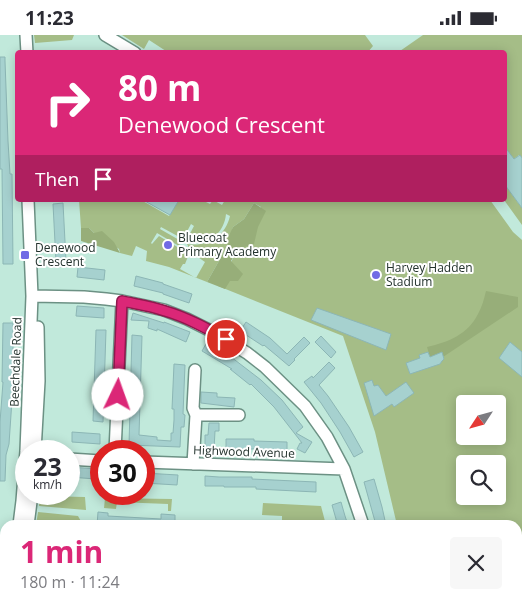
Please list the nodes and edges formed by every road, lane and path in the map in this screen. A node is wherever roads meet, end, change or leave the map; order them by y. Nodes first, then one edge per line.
1 (21, 35) edge
2 (26, 35) edge
3 (105, 35) edge
4 (22, 50) edge
5 (27, 50) edge
6 (129, 50) edge
7 (28, 202) edge
8 (35, 202) edge
9 (35, 296) junction
10 (122, 301) junction
11 (195, 370) dead end
12 (196, 415) junction
13 (239, 415) dead end
14 (27, 440) edge
15 (35, 440) edge
16 (116, 440) edge
17 (155, 462) edge
18 (193, 464) junction
19 (344, 469) junction
20 (22, 505) edge
21 (31, 505) edge
22 (20, 520) edge
23 (29, 520) edge
24 (361, 520) edge

1 - 4 street
2 - 5 street
3 - 6 street
7 - 9 street, Beechdale Road
8 - 9 street, Beechdale Road
9 - 10 street
9 - 14 street, Beechdale Road
9 - 15 street, Beechdale Road
10 - 16 street
10 - 19 street
11 - 12 street
12 - 13 street
12 - 18 street
17 - 18 street, Highwood Avenue
18 - 19 street, Highwood Avenue
19 - 24 street
20 - 22 street, Beechdale Road
21 - 23 street

